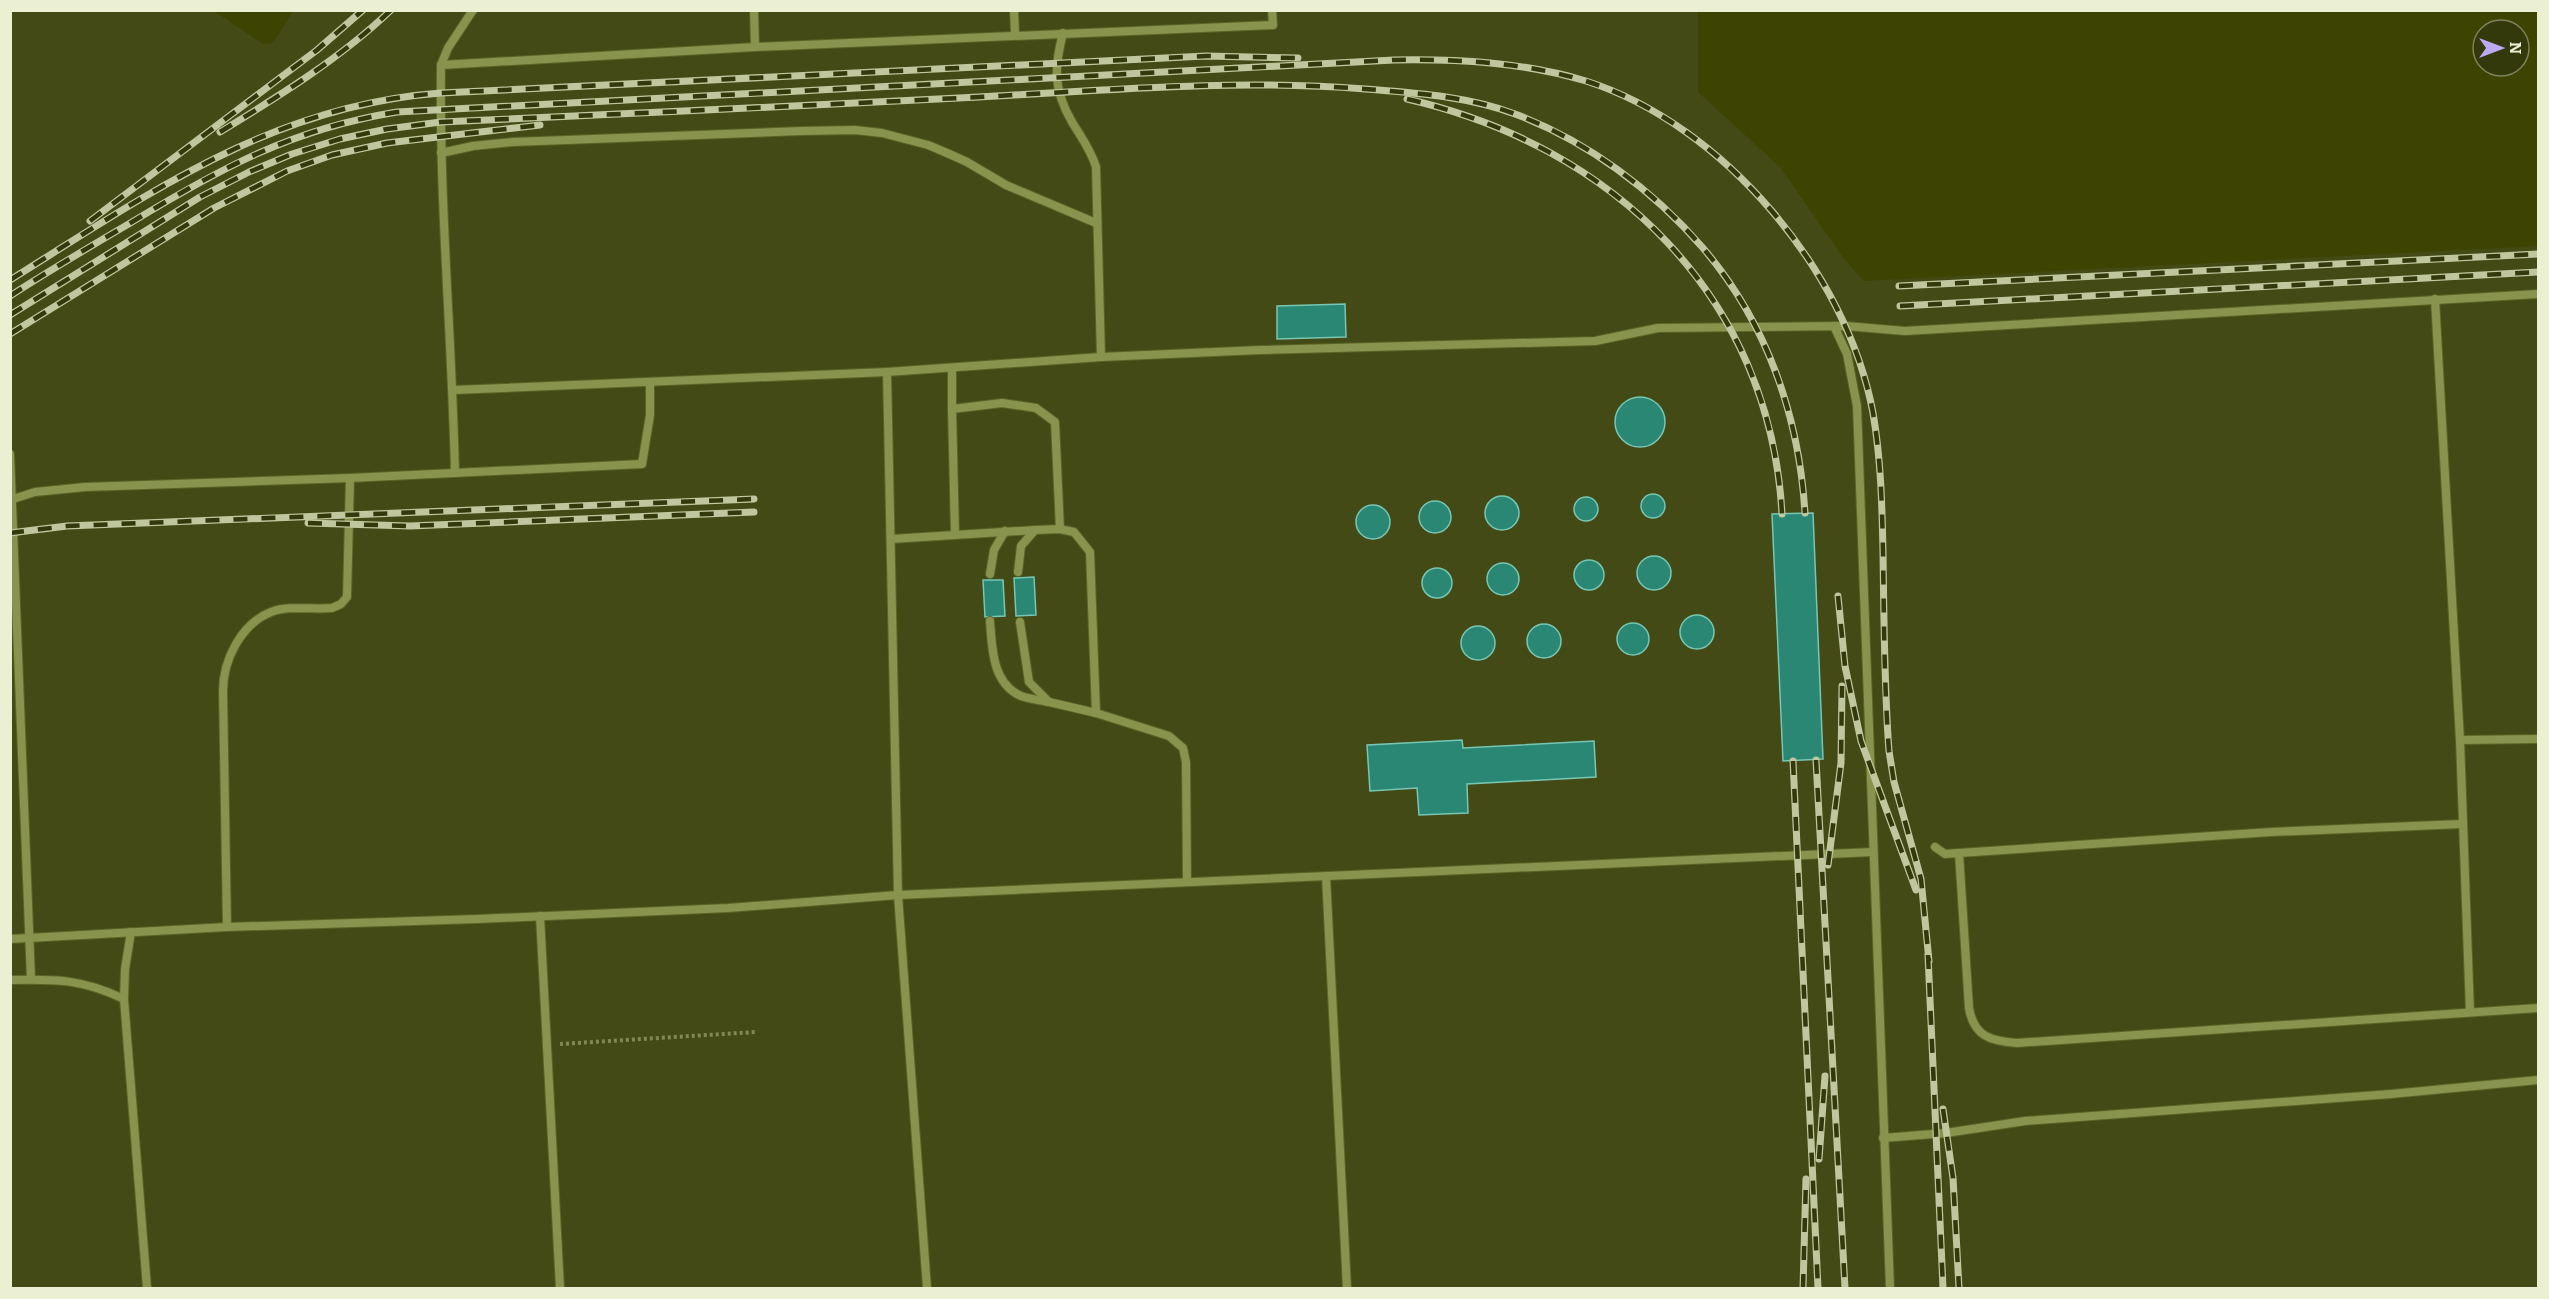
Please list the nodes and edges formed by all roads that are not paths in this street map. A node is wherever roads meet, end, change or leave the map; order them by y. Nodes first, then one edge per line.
1 (473, 10) edge
2 (753, 10) edge
3 (1014, 10) edge
4 (1272, 10) edge
5 (1063, 33) junction
6 (1015, 34) junction
7 (755, 46) junction
8 (441, 65) junction
9 (441, 153) junction
10 (1096, 223) junction
11 (2538, 294) edge
12 (2435, 299) junction
13 (1834, 326) junction
14 (1101, 357) junction
15 (952, 368) junction
16 (887, 372) junction
17 (650, 381) junction
18 (453, 390) junction
19 (952, 409) junction
20 (10, 453) edge
21 (455, 473) junction
22 (350, 478) junction
23 (13, 499) junction
24 (1060, 529) junction
25 (1035, 530) junction
26 (1005, 531) junction
27 (955, 534) junction
28 (891, 539) junction
29 (1018, 572) dead end
30 (990, 574) dead end
31 (990, 621) dead end
32 (1020, 622) dead end
33 (1049, 702) junction
34 (1096, 713) junction
35 (2538, 739) edge
36 (2460, 740) junction
37 (2462, 824) junction
38 (1935, 847) dead end
39 (1873, 852) junction
40 (1959, 853) junction
41 (1326, 876) junction
42 (1187, 882) junction
43 (898, 895) junction
44 (540, 916) junction
45 (227, 927) junction
46 (131, 932) junction
47 (30, 938) junction
48 (10, 939) edge
49 (10, 980) edge
50 (31, 980) junction
51 (124, 999) junction
52 (2538, 1008) edge
53 (2470, 1012) junction
54 (2538, 1080) edge
55 (1883, 1138) junction
56 (147, 1288) edge
57 (560, 1288) edge
58 (927, 1288) edge
59 (1347, 1288) edge
60 (1890, 1288) edge

1 - 8 lane
2 - 7 lane
3 - 6 lane
4 - 5 lane
5 - 6 lane
5 - 10 lane
6 - 7 lane
7 - 8 lane
8 - 9 lane
9 - 10 lane
9 - 18 lane
10 - 14 lane
11 - 12 lane
12 - 13 lane
12 - 36 lane
13 - 14 lane
13 - 39 lane
14 - 15 lane
15 - 16 lane
15 - 19 lane
16 - 17 lane
16 - 28 lane
17 - 18 lane
17 - 21 lane
18 - 21 lane
19 - 24 lane
19 - 27 lane
20 - 23 lane
21 - 22 lane
22 - 23 lane
22 - 45 lane
23 - 47 lane
24 - 25 lane
24 - 34 lane
25 - 26 lane
25 - 29 lane
26 - 27 lane
26 - 30 lane
27 - 28 lane
28 - 43 lane
31 - 33 lane
32 - 33 lane
33 - 34 lane
34 - 42 lane
35 - 36 lane
36 - 37 lane
37 - 40 lane
37 - 53 lane
38 - 40 lane
39 - 41 lane
39 - 55 lane
40 - 53 lane
41 - 42 lane
41 - 59 lane
42 - 43 lane
43 - 44 lane
43 - 58 lane
44 - 45 lane
44 - 57 lane
45 - 46 lane
46 - 47 lane
46 - 51 lane
47 - 48 lane
47 - 50 lane
49 - 50 lane
50 - 51 lane
51 - 56 lane
52 - 53 lane
54 - 55 lane
55 - 60 lane

